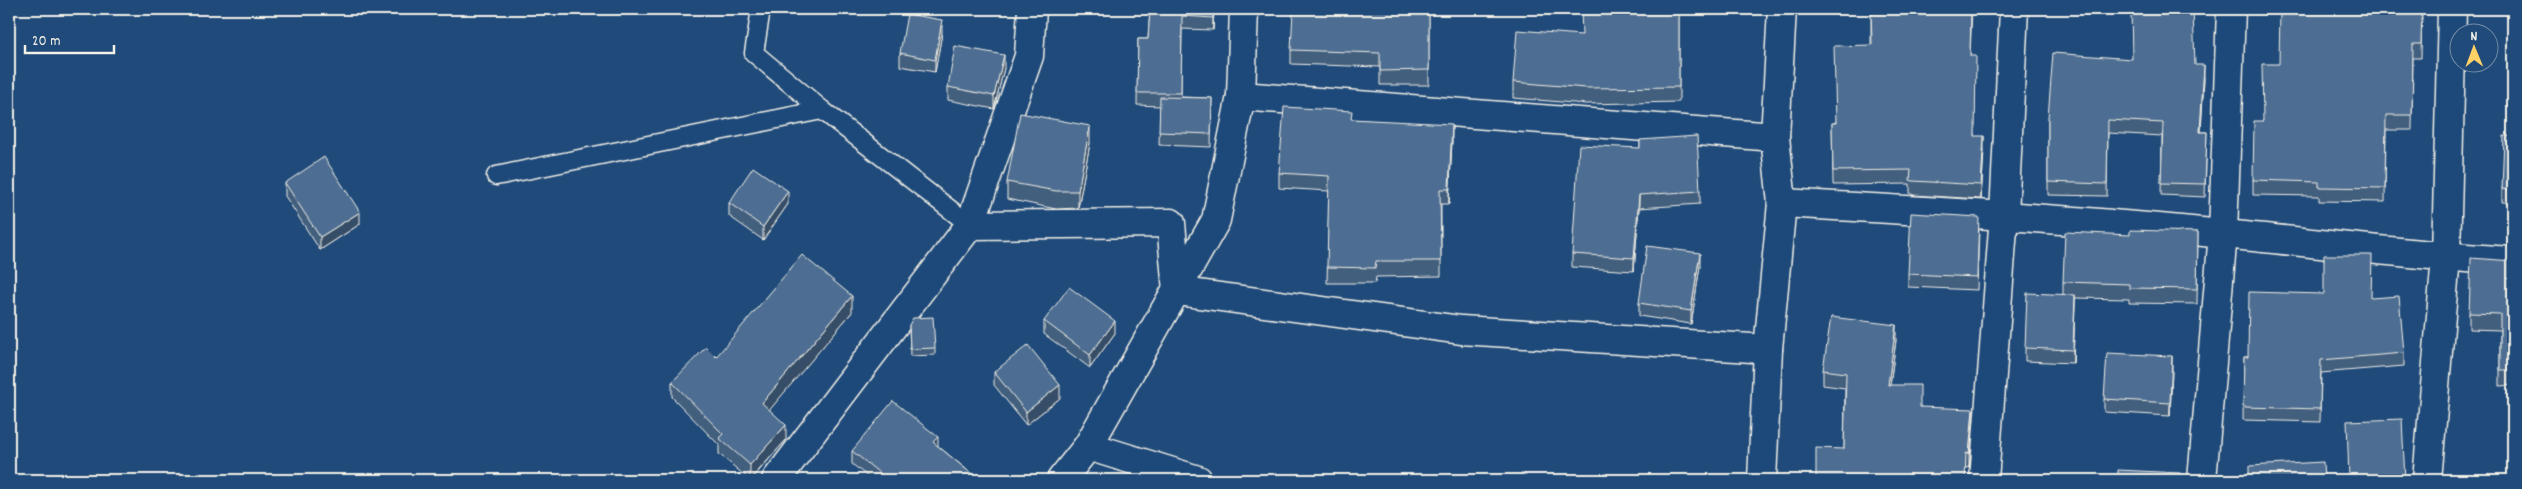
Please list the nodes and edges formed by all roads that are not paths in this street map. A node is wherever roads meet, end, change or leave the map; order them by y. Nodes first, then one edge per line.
1 (761, 9) edge
2 (1032, 9) edge
3 (1244, 9) edge
4 (1782, 9) edge
5 (2014, 9) edge
6 (2231, 9) edge
7 (2452, 9) edge
8 (1242, 96) junction
9 (822, 110) junction
10 (1775, 137) junction
11 (496, 176) dead end
12 (1782, 203) junction
13 (2004, 214) junction
14 (970, 225) junction
15 (2223, 234) junction
16 (2446, 257) junction
17 (2513, 261) edge
18 (1177, 291) junction
19 (1768, 349) junction
20 (1088, 446) junction
21 (776, 480) edge
22 (1061, 480) edge
23 (1198, 480) edge
24 (1762, 480) edge
25 (1984, 480) edge
26 (2202, 480) edge
27 (2427, 480) edge

1 - 9 lane
2 - 14 street
3 - 8 street
4 - 10 street
5 - 13 street
6 - 15 street
7 - 16 street
8 - 10 street
8 - 18 street
9 - 11 lane
9 - 14 lane
10 - 12 street
12 - 13 street
12 - 19 street
13 - 15 street
13 - 25 street
14 - 18 street
14 - 21 street
15 - 16 street
15 - 26 street
16 - 17 street
16 - 27 street
18 - 19 street
18 - 20 street
19 - 24 street
20 - 22 street
20 - 23 street

